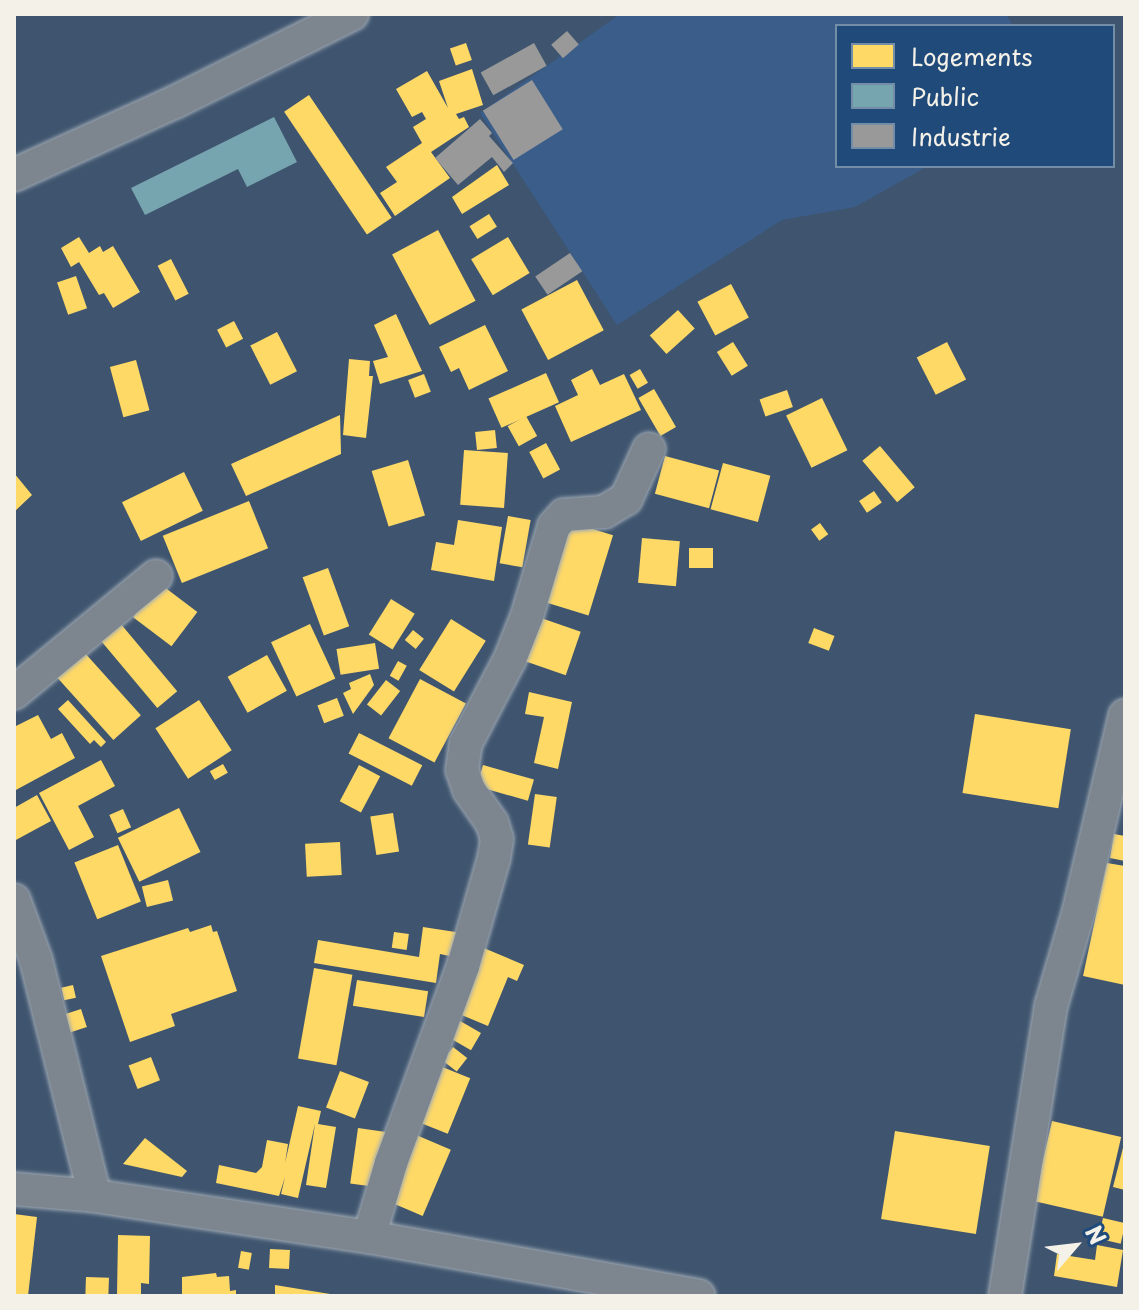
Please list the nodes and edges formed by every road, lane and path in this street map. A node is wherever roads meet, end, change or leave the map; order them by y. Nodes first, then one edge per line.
1 (352, 14) edge
2 (312, 24) edge
3 (14, 175) edge
4 (649, 449) dead end
5 (156, 576) dead end
6 (14, 693) edge
7 (1125, 715) edge
8 (14, 900) edge
9 (14, 1189) edge
10 (95, 1196) junction
11 (369, 1237) junction
12 (699, 1296) edge
13 (1005, 1296) edge

1 - 2 street
2 - 3 street
4 - 11 street
5 - 6 street
7 - 13 street
8 - 10 street
9 - 10 street
10 - 11 street
11 - 12 street

